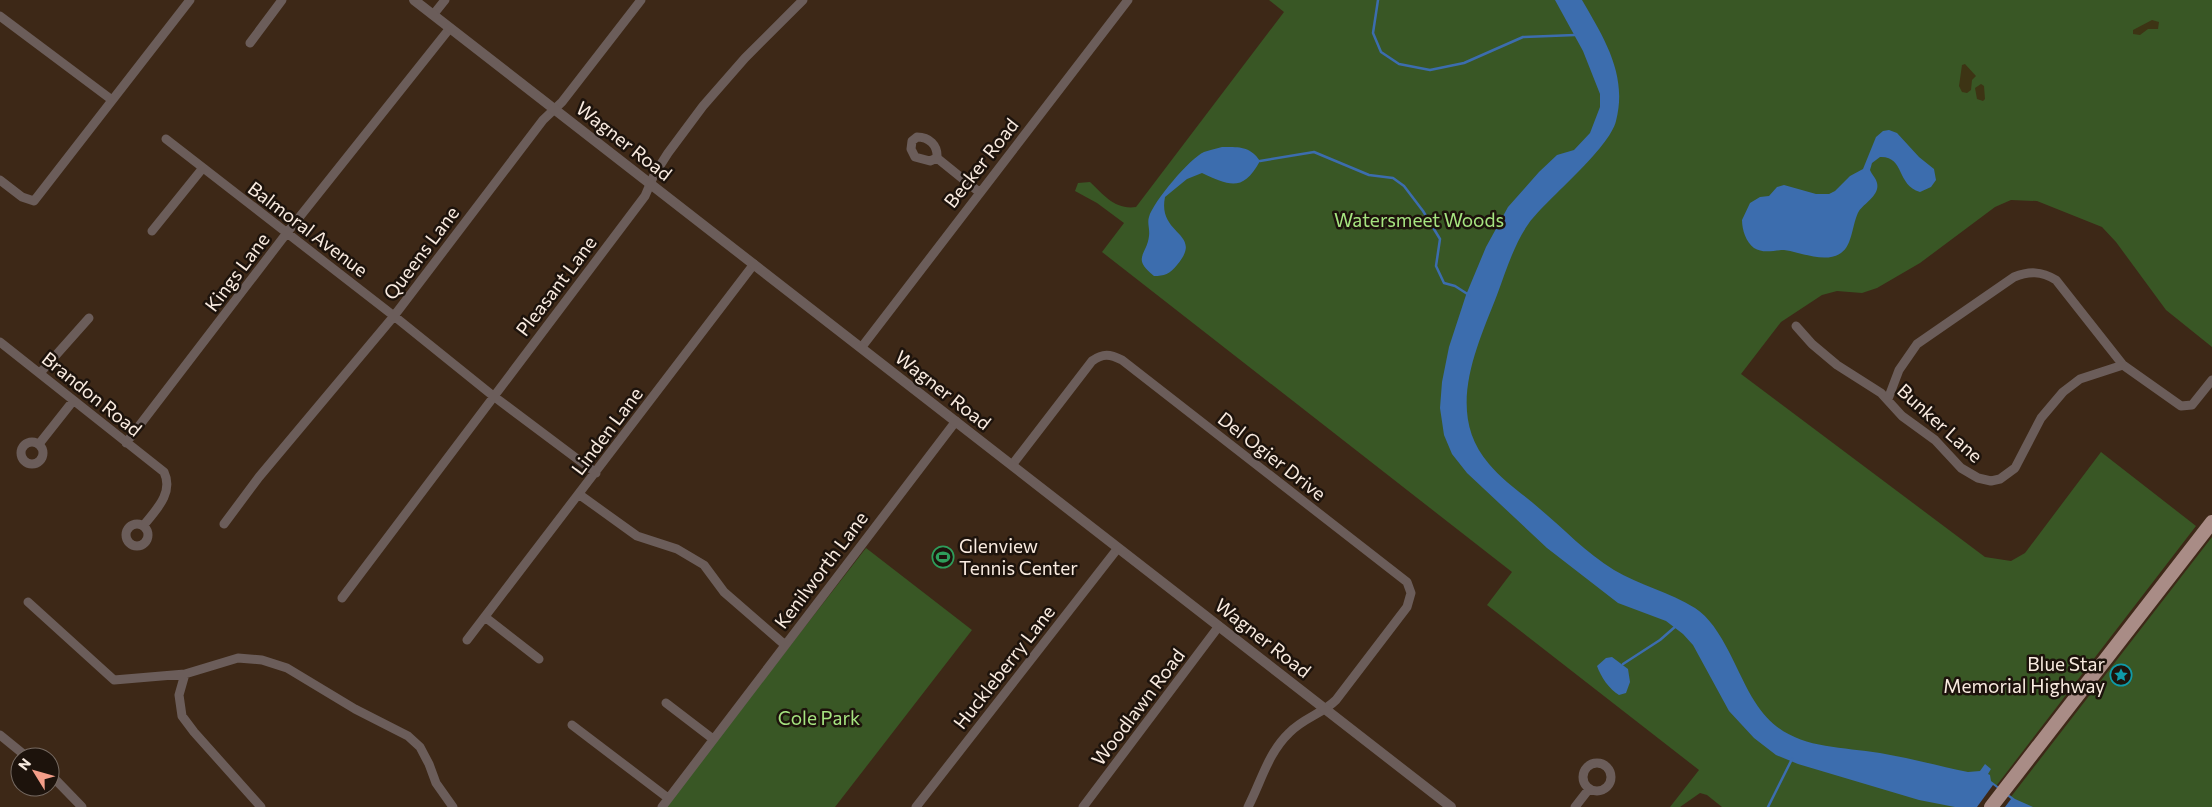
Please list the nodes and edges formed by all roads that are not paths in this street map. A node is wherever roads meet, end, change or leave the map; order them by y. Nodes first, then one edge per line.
1 (190, 0) edge
2 (282, 0) edge
3 (414, 0) edge
4 (445, 0) edge
5 (641, 0) edge
6 (803, 0) edge
7 (1128, 0) edge
8 (433, 15) junction
9 (0, 16) edge
10 (450, 28) junction
11 (250, 44) dead end
12 (112, 100) junction
13 (554, 109) junction
14 (166, 139) dead end
15 (936, 158) dead end
16 (202, 169) junction
17 (0, 180) edge
18 (650, 184) junction
19 (979, 192) junction
20 (152, 231) dead end
21 (286, 234) junction
22 (754, 264) junction
23 (394, 316) junction
24 (89, 318) dead end
25 (1796, 326) dead end
26 (0, 342) edge
27 (861, 348) junction
28 (2123, 365) junction
29 (40, 373) junction
30 (2212, 380) edge
31 (492, 395) junction
32 (1888, 399) junction
33 (73, 401) junction
34 (956, 421) junction
35 (126, 443) junction
36 (39, 444) dead end
37 (1012, 465) junction
38 (596, 473) junction
39 (580, 495) junction
40 (2212, 522) edge
41 (224, 524) dead end
42 (143, 526) dead end
43 (1118, 548) junction
44 (342, 598) dead end
45 (28, 602) dead end
46 (485, 616) junction
47 (1219, 626) junction
48 (467, 640) dead end
49 (785, 645) junction
50 (539, 659) dead end
51 (185, 674) junction
52 (666, 704) dead end
53 (1326, 710) junction
54 (572, 725) dead end
55 (0, 736) edge
56 (713, 739) junction
57 (14, 747) edge
58 (60, 784) edge
59 (1589, 789) dead end
60 (668, 798) junction
61 (82, 807) edge
62 (261, 807) edge
63 (453, 807) edge
64 (662, 807) edge
65 (916, 807) edge
66 (1083, 807) edge
67 (1248, 807) edge
68 (1452, 807) edge
69 (1575, 807) edge
70 (1991, 807) edge

1 - 12 street
2 - 11 street
3 - 8 street, Wagner Road
4 - 8 street
5 - 13 street, Queens Lane
6 - 18 street, Pleasant Lane
7 - 19 street, Becker Road
8 - 10 street, Wagner Road
9 - 12 street
10 - 13 street, Wagner Road
10 - 21 street, Kings Lane
12 - 17 street
13 - 18 street, Wagner Road
13 - 23 street, Queens Lane
14 - 16 street, Balmoral Avenue
15 - 19 street
16 - 20 street
16 - 21 street, Balmoral Avenue
18 - 22 street, Wagner Road
18 - 31 street, Pleasant Lane
19 - 27 street, Becker Road
21 - 23 street, Balmoral Avenue
21 - 35 street, Kings Lane
22 - 27 street, Wagner Road
22 - 38 street, Linden Lane
23 - 31 street, Balmoral Avenue
23 - 41 street, Queens Lane
24 - 29 street
25 - 32 street, Bunker Lane
26 - 29 street, Brandon Road
27 - 34 street, Wagner Road
28 - 30 street
28 - 32 street, Bunker Lane
28 - 32 street
29 - 33 street, Brandon Road
31 - 38 street, Balmoral Avenue
31 - 44 street, Pleasant Lane
33 - 35 street, Brandon Road
33 - 36 street
34 - 37 street, Wagner Road
34 - 49 street, Kenilworth Lane
35 - 42 street, Brandon Road
37 - 43 street, Wagner Road
37 - 53 street, Del Ogier Drive
38 - 39 street, Linden Lane
39 - 46 street, Linden Lane
39 - 49 street
40 - 70 main road
43 - 47 street, Wagner Road
43 - 65 street, Huckleberry Lane
45 - 51 street
46 - 48 street, Linden Lane
46 - 50 street
47 - 53 street, Wagner Road
47 - 66 street, Woodlawn Road
49 - 56 street, Kenilworth Lane
51 - 62 street
51 - 63 street
52 - 56 street
53 - 67 street
53 - 68 street, Wagner Road
54 - 60 street
55 - 57 street
56 - 60 street, Kenilworth Lane
58 - 61 street
59 - 69 street
60 - 64 street, Kenilworth Lane

